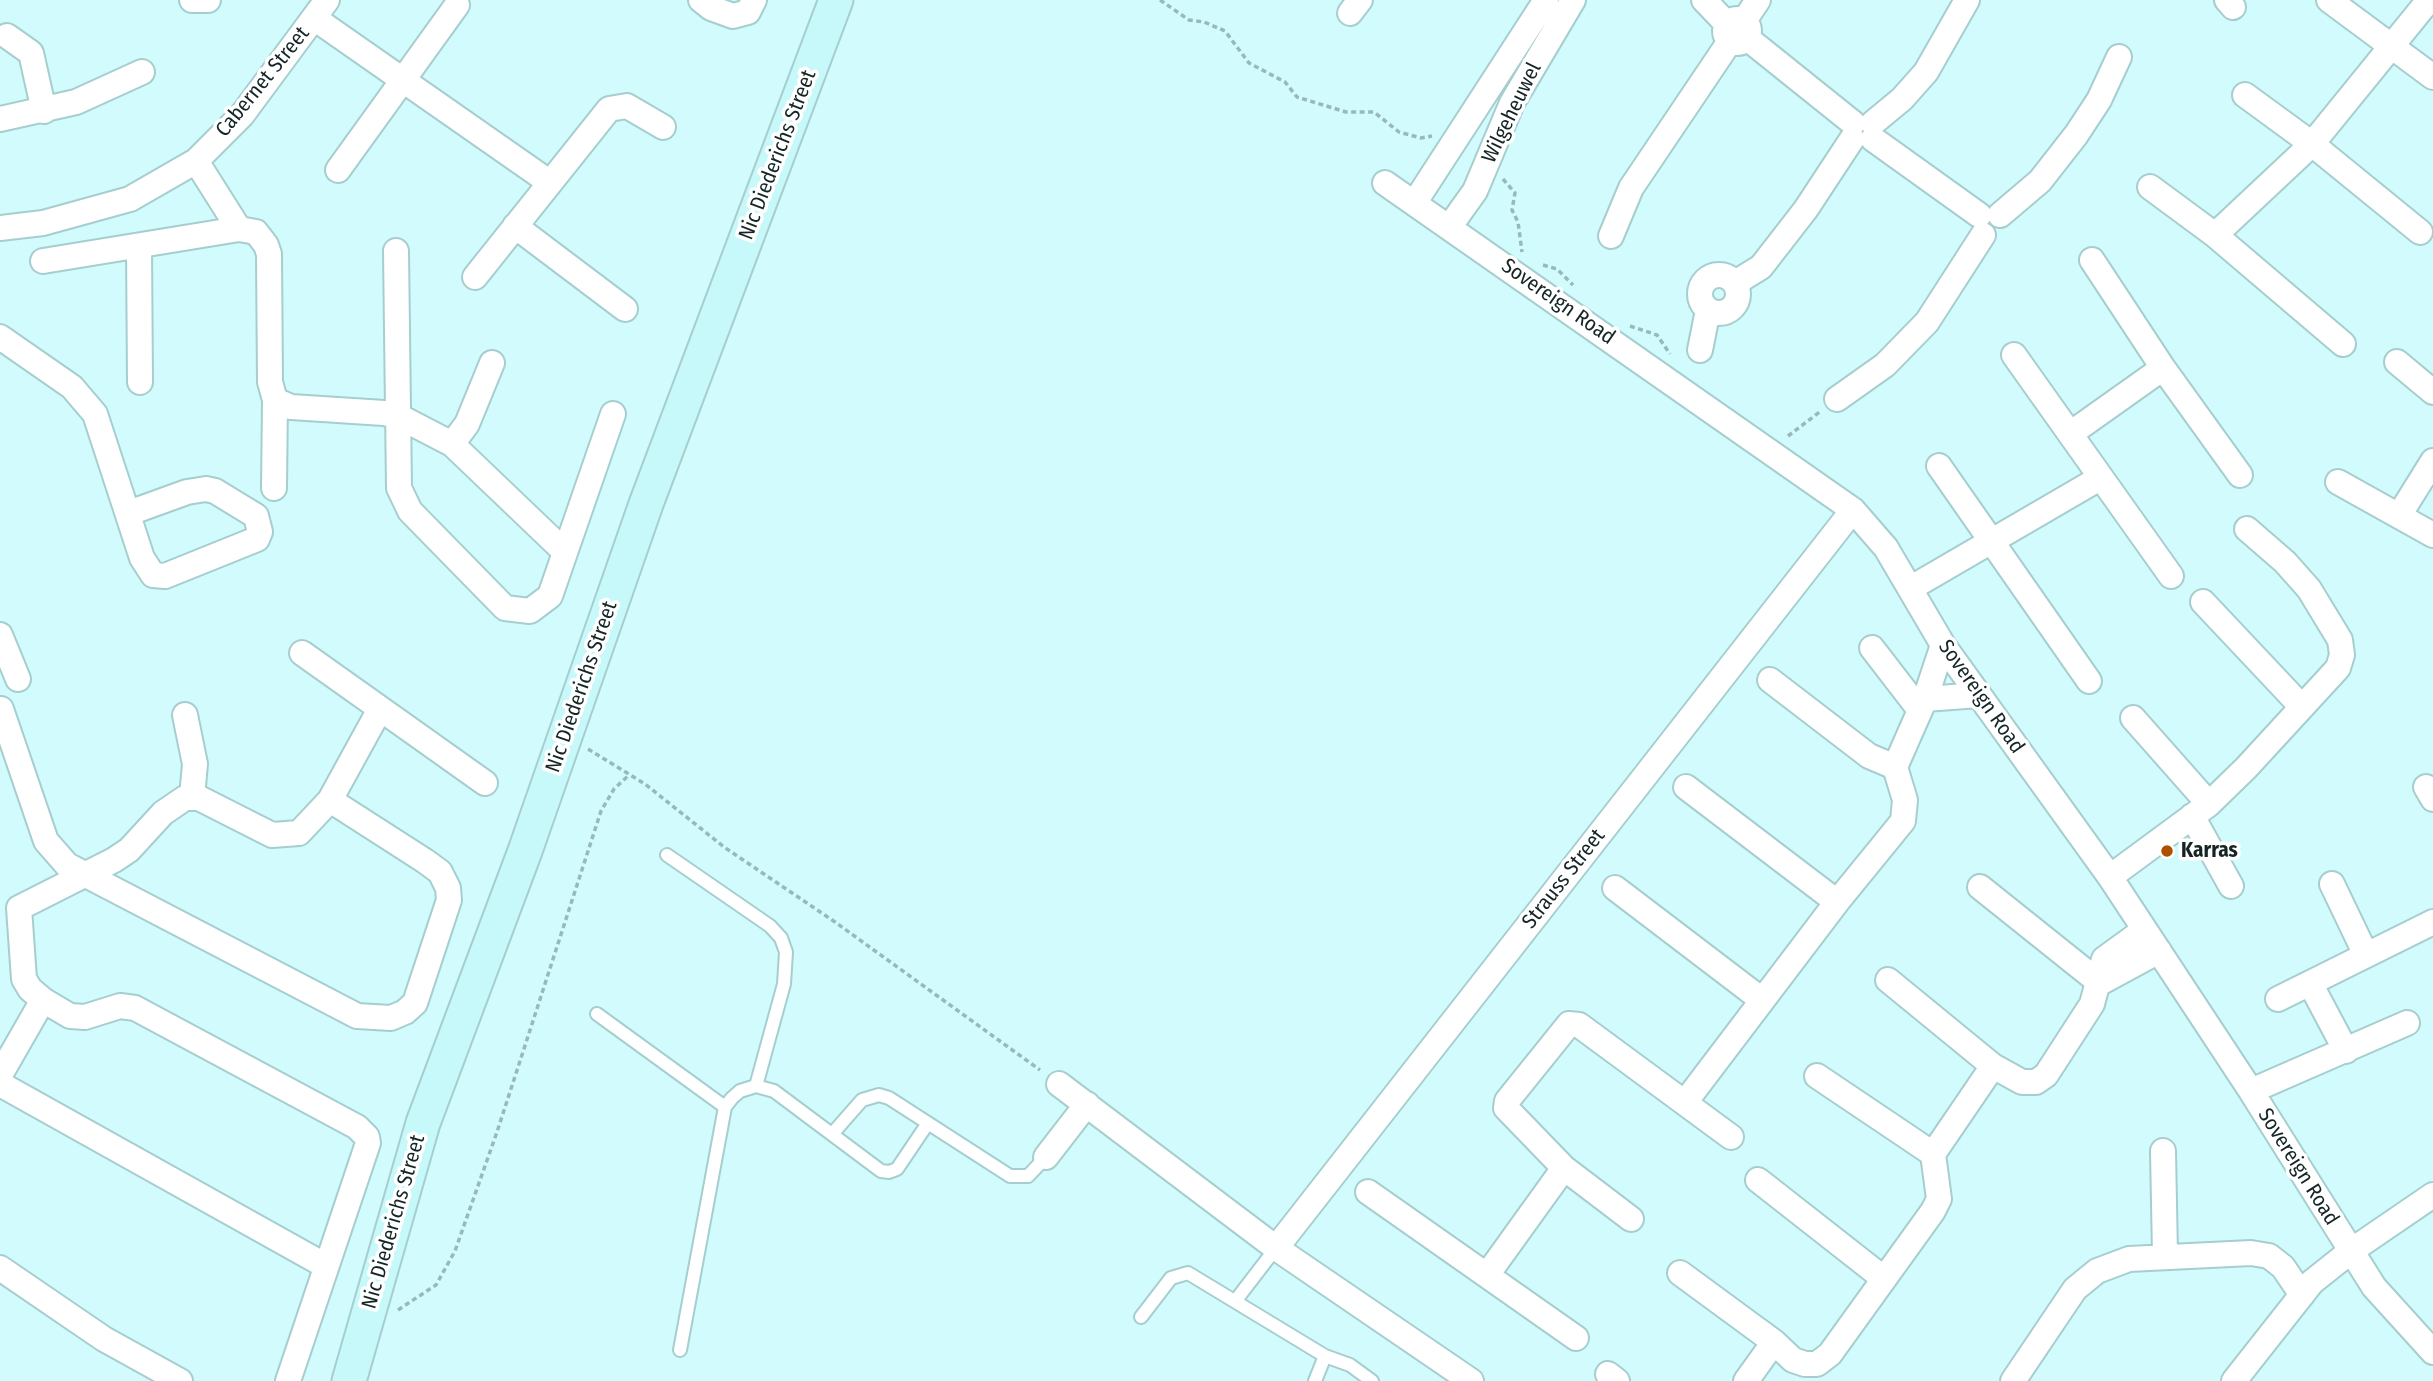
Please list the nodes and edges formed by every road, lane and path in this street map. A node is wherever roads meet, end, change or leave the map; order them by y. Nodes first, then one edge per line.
1 (192, 0) edge
2 (208, 0) edge
3 (701, 0) edge
4 (754, 0) edge
5 (836, 0) edge
6 (1160, 0) edge
7 (1546, 0) edge
8 (1573, 0) edge
9 (1704, 0) edge
10 (1758, 0) edge
11 (1967, 0) edge
12 (2329, 0) edge
13 (2429, 0) edge
14 (457, 5) dead end
15 (321, 9) edge
16 (1737, 31) junction
17 (7, 36) dead end
18 (2392, 46) junction
19 (2119, 57) dead end
20 (142, 72) dead end
21 (2433, 78) edge
22 (405, 80) junction
23 (2245, 95) dead end
24 (44, 111) junction
25 (0, 119) edge
26 (663, 127) dead end
27 (1863, 131) junction
28 (1455, 142) junction
29 (2312, 144) junction
30 (196, 161) junction
31 (1488, 162) junction
32 (338, 170) dead end
33 (549, 182) junction
34 (1385, 183) dead end
35 (2150, 187) dead end
36 (1415, 202) junction
37 (1987, 222) junction
38 (515, 226) junction
39 (1450, 226) junction
40 (0, 228) edge
41 (239, 229) junction
42 (2420, 232) dead end
43 (2215, 235) junction
44 (1611, 236) dead end
45 (139, 246) junction
46 (396, 251) dead end
47 (1522, 254) dead end
48 (2092, 260) dead end
49 (43, 261) dead end
50 (1539, 264) dead end
51 (475, 277) dead end
52 (1578, 289) dead end
53 (625, 309) dead end
54 (1624, 325) dead end
55 (0, 337) edge
56 (2343, 344) dead end
57 (1699, 350) dead end
58 (2014, 355) dead end
59 (1675, 362) dead end
60 (2397, 362) dead end
61 (492, 363) dead end
62 (2163, 368) junction
63 (141, 382) dead end
64 (2433, 391) edge
65 (1837, 399) joint
66 (275, 400) junction
67 (613, 414) dead end
68 (398, 416) junction
69 (2070, 434) junction
70 (1786, 438) dead end
71 (452, 443) junction
72 (2433, 461) edge
73 (1938, 466) dead end
74 (2240, 475) dead end
75 (2100, 478) junction
76 (2337, 482) dead end
77 (274, 488) dead end
78 (1853, 510) junction
79 (129, 513) junction
80 (2400, 514) junction
81 (2247, 529) dead end
82 (2433, 535) edge
83 (1992, 540) junction
84 (565, 552) junction
85 (2171, 576) dead end
86 (1911, 588) junction
87 (2203, 602) dead end
88 (0, 637) edge
89 (1943, 645) junction
90 (1872, 648) dead end
91 (302, 653) dead end
92 (18, 679) dead end
93 (1770, 680) dead end
94 (2089, 681) dead end
95 (1979, 695) junction
96 (1922, 704) junction
97 (2301, 706) junction
98 (1, 709) edge
99 (380, 709) junction
100 (186, 715) dead end
101 (2133, 718) dead end
102 (565, 734) junction
103 (1895, 767) junction
104 (628, 775) junction
105 (485, 783) dead end
106 (1686, 787) dead end
107 (192, 797) junction
108 (330, 800) junction
109 (2201, 810) junction
110 (667, 855) dead end
111 (84, 876) junction
112 (2110, 877) junction
113 (2332, 884) dead end
114 (2231, 886) dead end
115 (1980, 887) dead end
116 (1615, 888) dead end
117 (1837, 902) junction
118 (10, 904) edge
119 (2433, 922) edge
120 (2144, 930) junction
121 (2159, 951) junction
122 (2366, 955) junction
123 (1888, 980) dead end
124 (2100, 983) junction
125 (2310, 983) junction
126 (2278, 999) dead end
127 (43, 1000) junction
128 (1762, 1000) junction
129 (597, 1014) dead end
130 (2407, 1023) dead end
131 (2346, 1051) junction
132 (1993, 1066) junction
133 (0, 1075) edge
134 (1817, 1076) dead end
135 (0, 1084) edge
136 (1059, 1084) joint
137 (756, 1087) junction
138 (2251, 1091) junction
139 (1686, 1101) junction
140 (1087, 1104) junction
141 (725, 1108) junction
142 (929, 1123) junction
143 (833, 1133) junction
144 (1731, 1137) dead end
145 (2163, 1151) dead end
146 (1933, 1154) junction
147 (1046, 1157) joint
148 (1564, 1168) junction
149 (1758, 1180) dead end
150 (1368, 1192) dead end
151 (2433, 1195) edge
152 (1631, 1219) dead end
153 (1276, 1248) junction
154 (2351, 1251) junction
155 (2165, 1255) junction
156 (326, 1266) junction
157 (0, 1268) edge
158 (1680, 1273) dead end
159 (1488, 1275) junction
160 (1883, 1278) junction
161 (2302, 1295) junction
162 (1236, 1300) junction
163 (397, 1310) dead end
164 (1142, 1317) dead end
165 (1576, 1338) dead end
166 (1774, 1342) junction
167 (680, 1350) dead end
168 (2433, 1352) edge
169 (1325, 1356) junction
170 (180, 1381) edge
171 (288, 1381) edge
172 (349, 1381) edge
173 (1315, 1381) edge
174 (1372, 1381) edge
175 (1471, 1381) edge
176 (1746, 1381) edge
177 (2013, 1381) edge
178 (2234, 1381) edge

1 - 2 street
3 - 4 street
5 - 102 street, Nic Diederichs Street
6 - 28 path
7 - 28 street, Wilgeheuwel
8 - 31 street, Wilgeheuwel
9 - 16 street
10 - 16 street
11 - 27 street
12 - 18 street
13 - 18 street
14 - 22 street
15 - 22 street
15 - 30 street, Cabernet Street
16 - 27 street
16 - 44 street
17 - 24 street
18 - 21 street
18 - 29 street
19 - 37 street
20 - 24 street
22 - 32 street
22 - 33 street
23 - 29 street
24 - 25 street
26 - 33 street
27 - 37 street
27 - 57 street
28 - 36 street, Wilgeheuwel
29 - 42 street
29 - 43 street
30 - 40 street, Cabernet Street
30 - 41 street
31 - 39 street, Wilgeheuwel
31 - 47 path
33 - 38 street
34 - 36 street, Sovereign Road
35 - 43 street
36 - 39 street, Sovereign Road
37 - 65 street
38 - 51 street
38 - 53 street
39 - 78 street, Sovereign Road
41 - 45 street
41 - 66 street
43 - 56 street
45 - 49 street
45 - 63 street
46 - 68 street
48 - 62 street
50 - 52 path
54 - 59 path
55 - 79 street
58 - 69 street
60 - 64 street
61 - 71 street
62 - 69 street
62 - 74 street
65 - 70 path
66 - 68 street
66 - 77 street
67 - 84 street
68 - 71 street
68 - 84 street
69 - 75 street
71 - 84 street
72 - 80 street
73 - 83 street
75 - 83 street
75 - 85 street
76 - 80 street
78 - 86 street, Sovereign Road
78 - 153 street, Strauss Street
79 - 79 street
80 - 82 street
81 - 97 street
83 - 86 street
83 - 94 street
86 - 89 street, Sovereign Road
87 - 97 street
88 - 92 street
89 - 95 street, Sovereign Road
89 - 96 street
90 - 96 street
91 - 99 street
93 - 103 street
95 - 96 street
95 - 112 street, Sovereign Road
96 - 103 street
97 - 109 street
98 - 111 street
99 - 105 street
99 - 108 street
100 - 107 street
101 - 109 street
102 - 104 path
102 - 172 street, Nic Diederichs Street
103 - 117 street
104 - 136 path
104 - 163 path
106 - 117 street
107 - 108 street
107 - 111 street
108 - 111 street
109 - 112 street
109 - 114 street
110 - 137 lane
111 - 118 street
112 - 120 street, Sovereign Road
113 - 122 street
115 - 124 street
116 - 128 street
117 - 128 street
118 - 127 street
119 - 122 street
120 - 121 street, Sovereign Road
120 - 124 street
121 - 124 street
121 - 138 street, Sovereign Road
122 - 125 street
123 - 132 street
124 - 132 street
125 - 126 street
125 - 131 street
127 - 133 street
127 - 156 street
128 - 139 street
129 - 141 lane
130 - 131 street
131 - 138 street
132 - 146 street
134 - 146 street
135 - 156 street
136 - 140 street
137 - 141 lane
137 - 143 lane
138 - 154 street, Sovereign Road
139 - 144 street
139 - 148 street
140 - 147 street
140 - 153 street
141 - 167 lane
142 - 143 lane
142 - 143 lane
142 - 147 lane
145 - 155 street
146 - 160 street
148 - 152 street
148 - 159 street
149 - 160 street
150 - 159 street
151 - 154 street
153 - 162 lane
153 - 175 street
154 - 161 street
154 - 168 street, Sovereign Road
155 - 161 street
155 - 177 street
156 - 171 street
157 - 170 street
158 - 166 street
159 - 165 street
160 - 166 street
161 - 178 street
162 - 164 lane
162 - 169 lane
166 - 176 street
169 - 173 lane
169 - 174 lane

